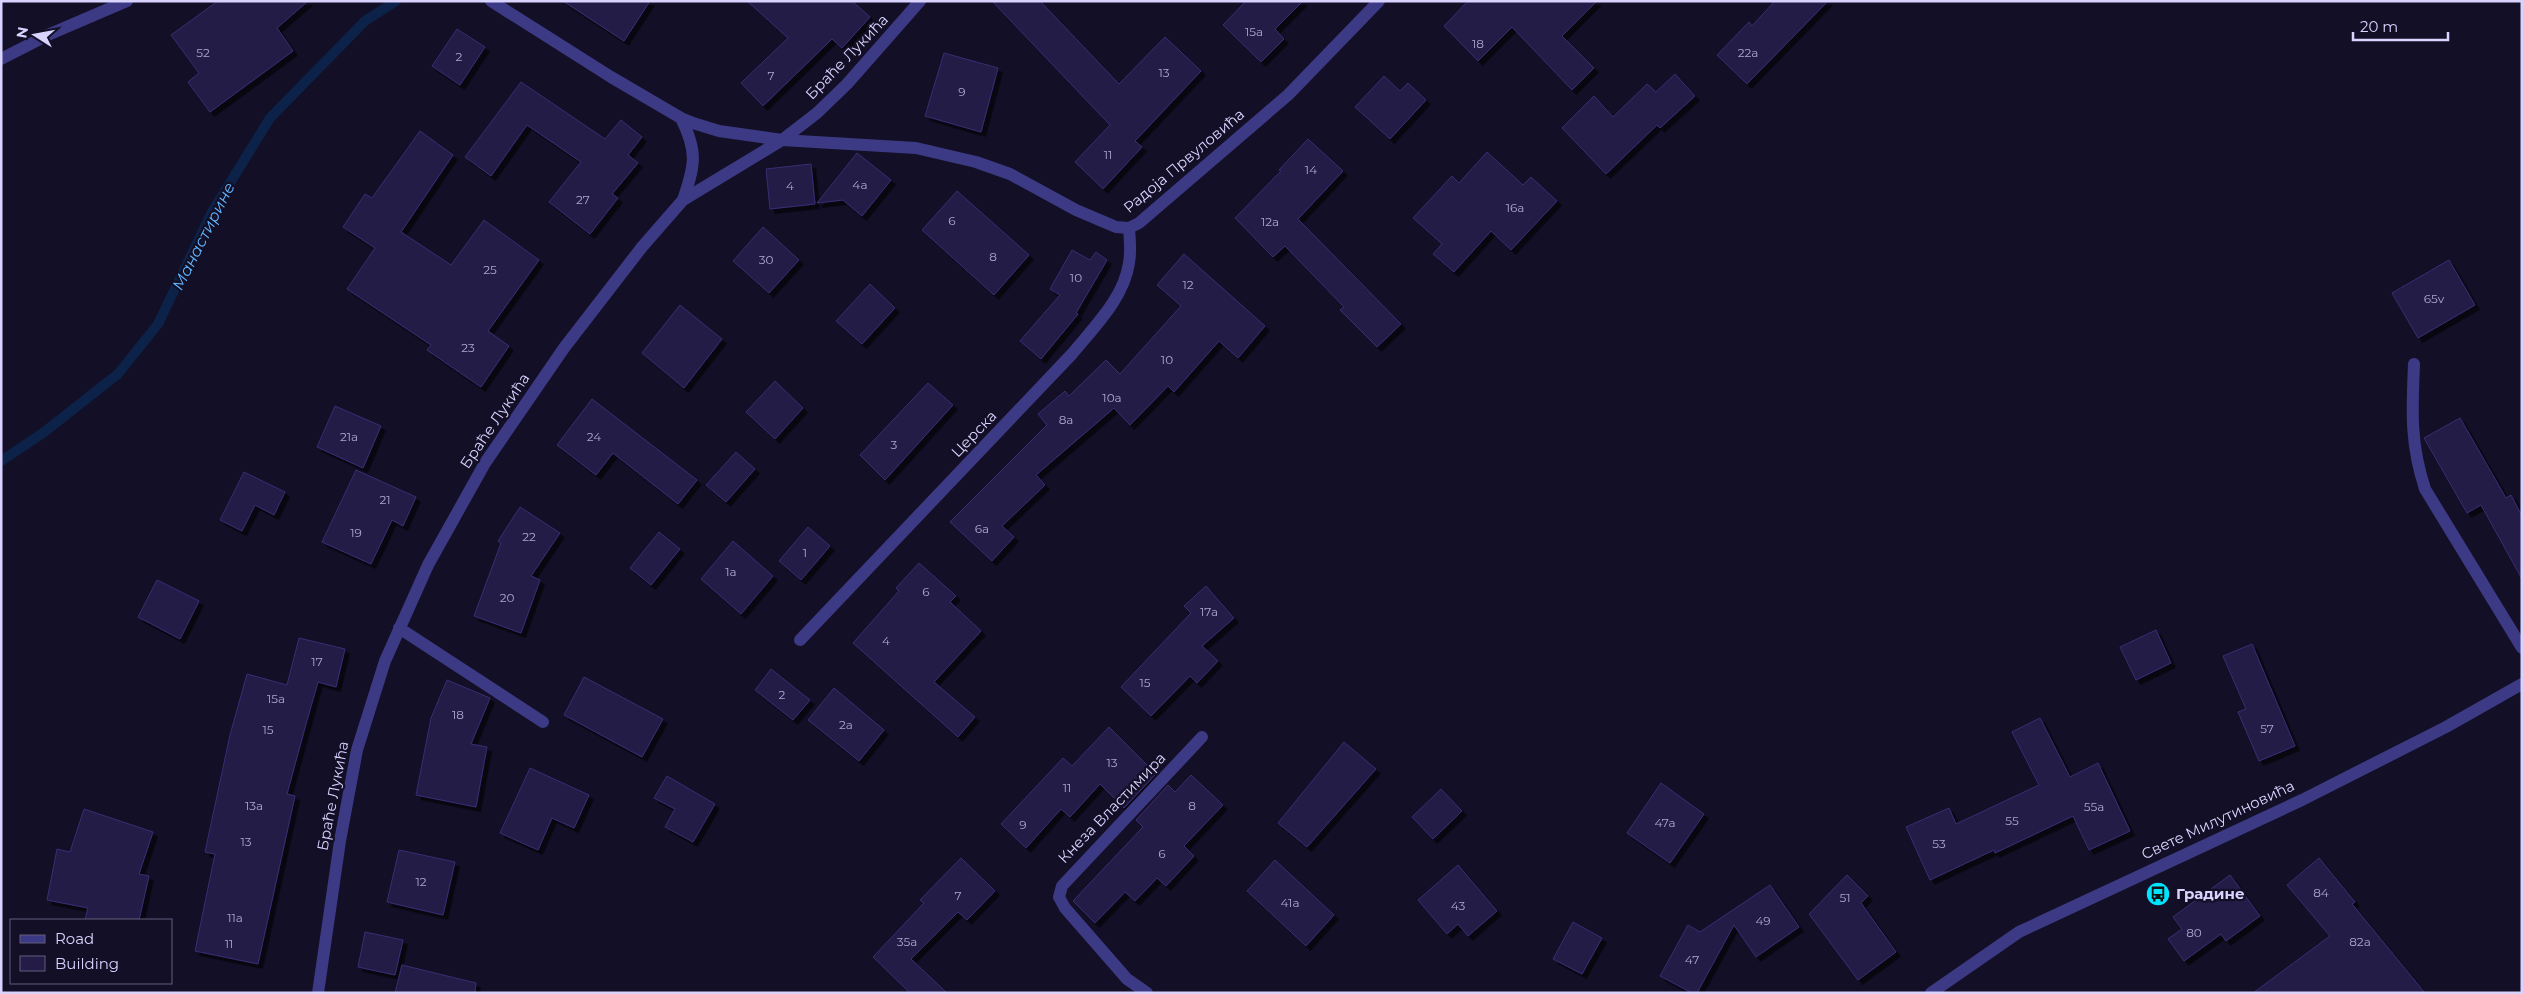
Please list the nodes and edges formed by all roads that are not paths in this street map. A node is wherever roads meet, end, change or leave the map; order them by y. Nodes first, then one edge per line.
1 (127, 1) edge
2 (491, 1) edge
3 (920, 1) edge
4 (1379, 1) edge
5 (1, 59) edge
6 (681, 118) junction
7 (782, 140) junction
8 (683, 200) junction
9 (1129, 228) junction
10 (2414, 364) dead end
11 (399, 628) junction
12 (800, 640) dead end
13 (2522, 648) edge
14 (2522, 684) edge
15 (543, 722) dead end
16 (1202, 737) dead end
17 (318, 993) edge
18 (1147, 993) edge
19 (1931, 993) edge

1 - 5 street
2 - 6 street, Радоја Првуловића
3 - 7 street, Браће Лукића
4 - 9 street, Радоја Првуловића
6 - 7 street, Радоја Првуловића
6 - 8 street
7 - 8 street, Браће Лукића
7 - 9 street, Радоја Првуловића
8 - 11 street, Браће Лукића
9 - 12 street, Церска
10 - 13 street
11 - 15 street
11 - 17 street, Браће Лукића
14 - 19 street, Свете Милутиновића
16 - 18 street, Кнеза Властимира

